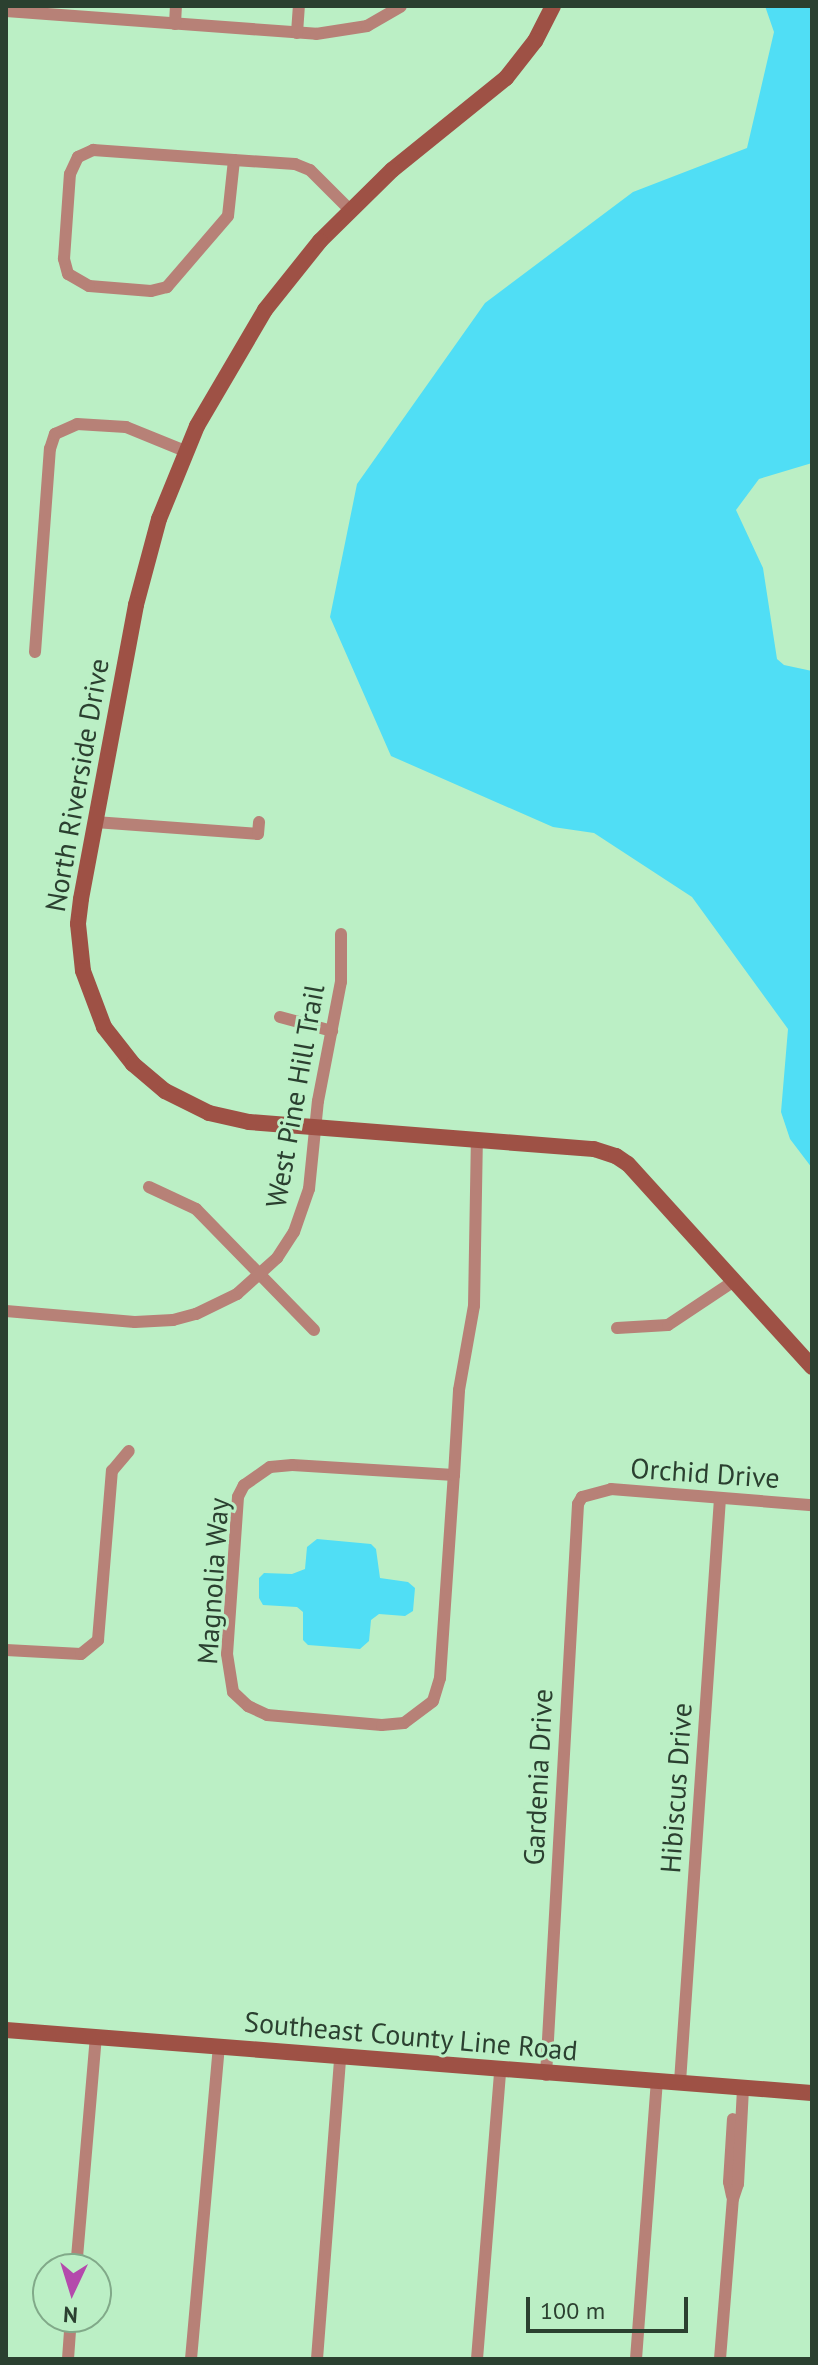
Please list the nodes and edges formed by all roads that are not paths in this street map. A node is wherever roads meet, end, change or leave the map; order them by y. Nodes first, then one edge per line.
1 (176, 6) edge
2 (299, 6) edge
3 (401, 6) edge
4 (553, 6) edge
5 (52, 10) edge
6 (6, 11) edge
7 (175, 24) junction
8 (297, 33) junction
9 (234, 160) junction
10 (350, 210) junction
11 (185, 451) junction
12 (35, 652) dead end
13 (95, 822) junction
14 (259, 822) dead end
15 (341, 934) dead end
16 (280, 1017) dead end
17 (332, 1031) junction
18 (315, 1127) junction
19 (477, 1141) junction
20 (149, 1187) dead end
21 (261, 1275) junction
22 (734, 1281) junction
23 (6, 1311) edge
24 (617, 1328) dead end
25 (314, 1330) dead end
26 (812, 1367) edge
27 (129, 1451) dead end
28 (454, 1475) junction
29 (596, 1493) joint
30 (720, 1498) junction
31 (812, 1505) edge
32 (6, 1650) edge
33 (6, 2030) edge
34 (96, 2037) junction
35 (219, 2047) junction
36 (340, 2057) junction
37 (500, 2071) junction
38 (546, 2075) junction
39 (657, 2080) junction
40 (680, 2082) junction
41 (739, 2086) junction
42 (812, 2093) edge
43 (77, 2253) edge
44 (70, 2333) edge
45 (68, 2359) edge
46 (191, 2359) edge
47 (317, 2359) edge
48 (477, 2359) edge
49 (636, 2359) edge
50 (720, 2359) edge

1 - 7 street
2 - 8 street
3 - 8 street
4 - 10 street, North Riverside Drive
5 - 6 street
5 - 7 street
7 - 8 street
9 - 9 street
9 - 10 street
10 - 11 street, North Riverside Drive
11 - 12 street
11 - 13 street, North Riverside Drive
13 - 14 street
13 - 18 street, North Riverside Drive
15 - 17 street, West Pine Hill Trail
16 - 17 street
17 - 18 street, West Pine Hill Trail
18 - 19 street, North Riverside Drive
18 - 21 street, West Pine Hill Trail
19 - 22 street, North Riverside Drive
19 - 28 street, Magnolia Way
20 - 21 street
21 - 23 street, West Pine Hill Trail
21 - 25 street
22 - 24 street
22 - 26 street, North Riverside Drive
27 - 32 street
28 - 28 street, Magnolia Way
29 - 30 street, Orchid Drive
29 - 38 street, Gardenia Drive
30 - 31 street, Orchid Drive
30 - 40 street, Hibiscus Drive
33 - 34 street, Southeast County Line Road
34 - 35 street, Southeast County Line Road
34 - 43 street
35 - 36 street, Southeast County Line Road
35 - 46 street
36 - 37 street, Southeast County Line Road
36 - 47 street
37 - 38 street, Southeast County Line Road
37 - 48 street
38 - 39 street, Southeast County Line Road
39 - 40 street, Southeast County Line Road
39 - 49 street
40 - 41 street, Southeast County Line Road
41 - 42 street, Southeast County Line Road
41 - 50 street
44 - 45 street

